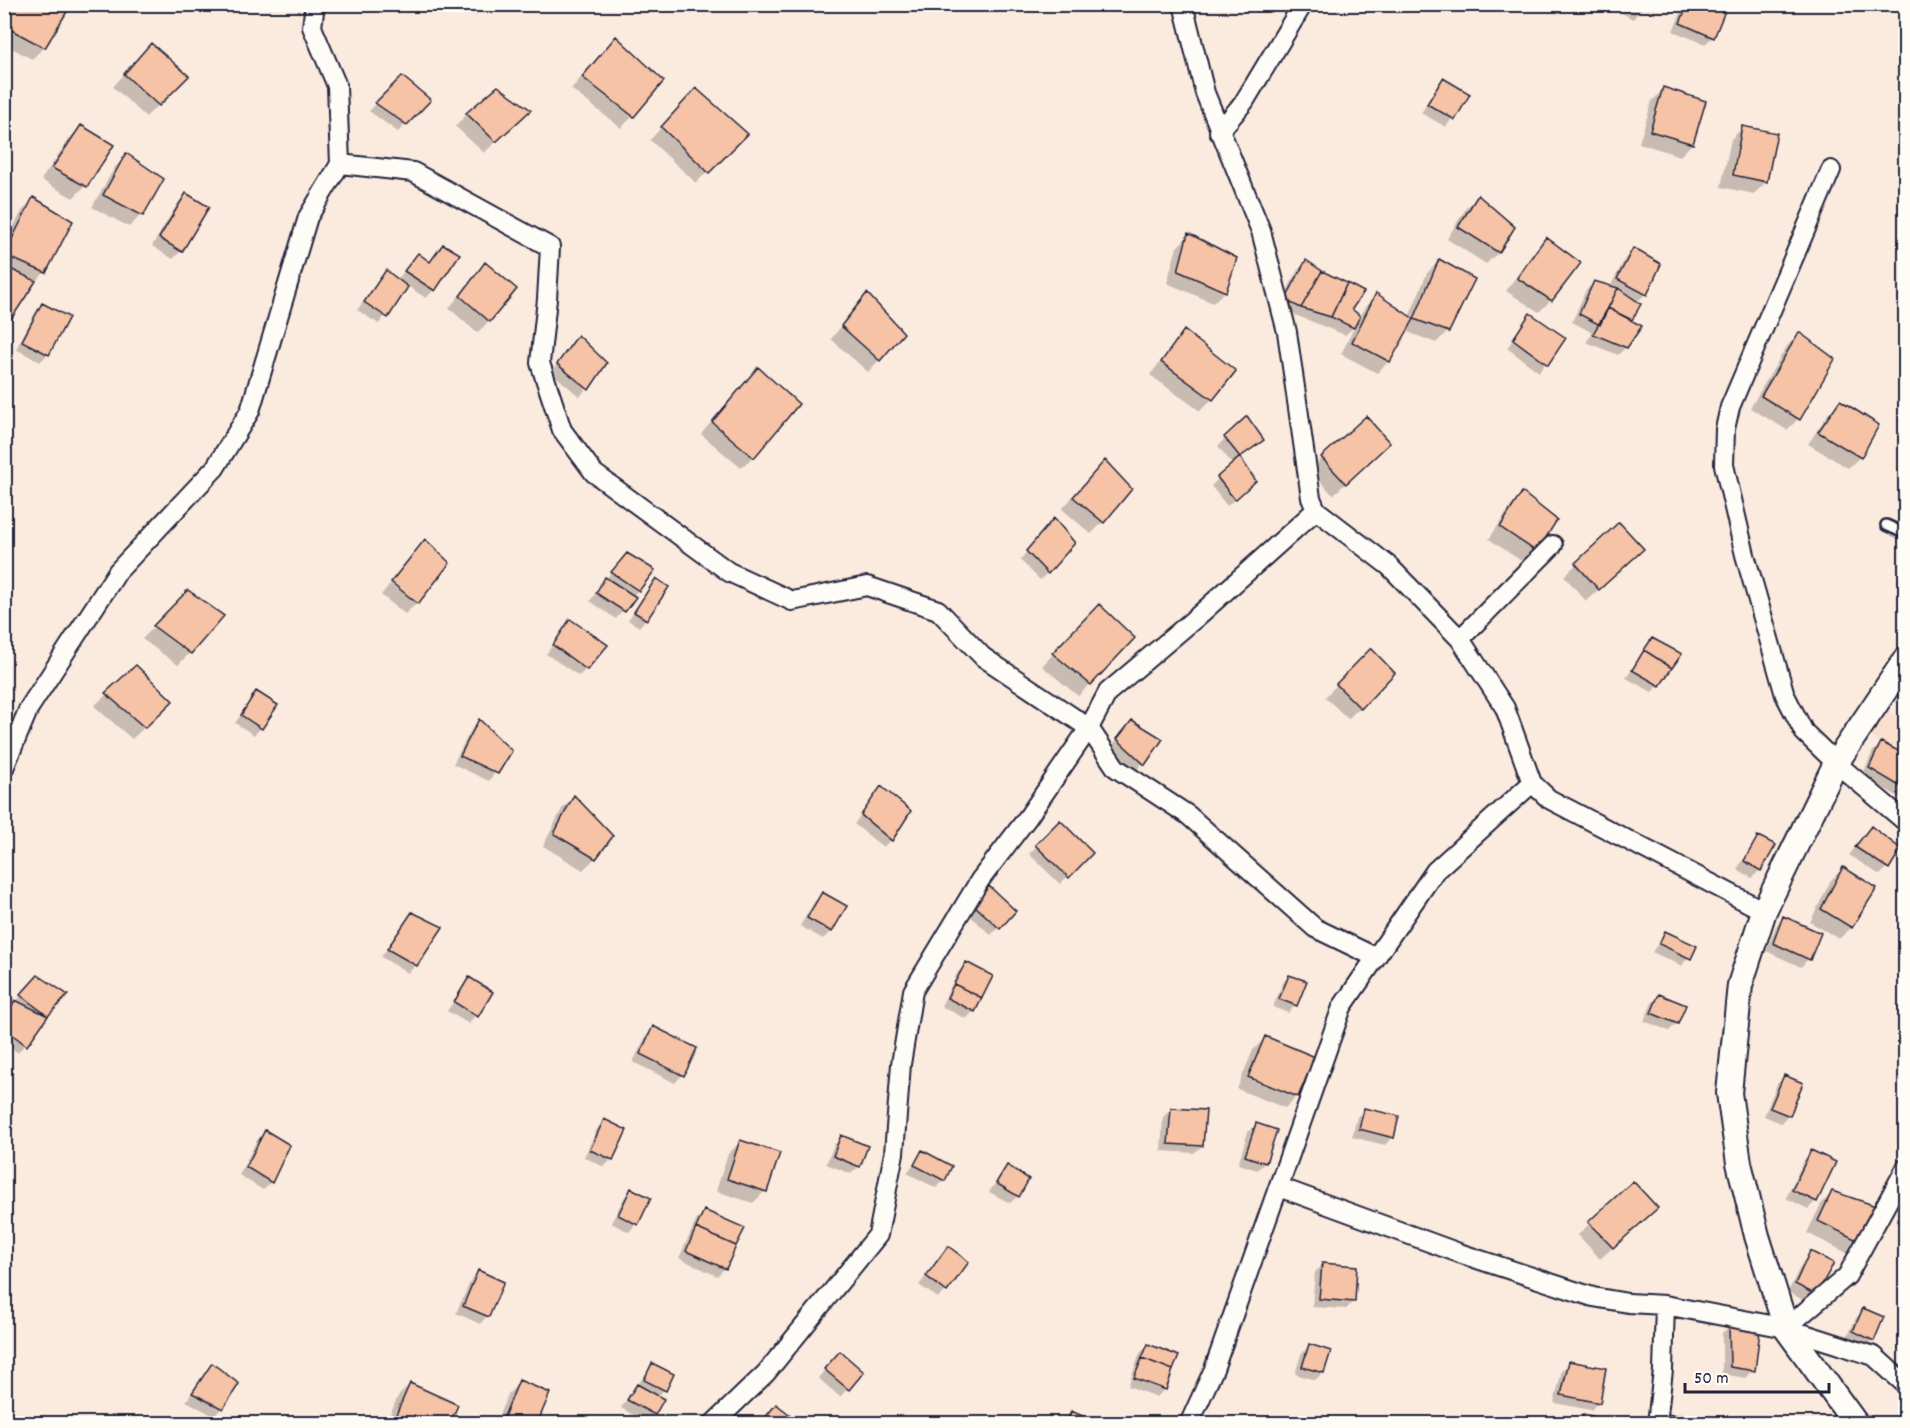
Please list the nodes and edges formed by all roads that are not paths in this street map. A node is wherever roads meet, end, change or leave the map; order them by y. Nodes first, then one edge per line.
1 (315, 4) edge
2 (1183, 4) edge
3 (1302, 7) edge
4 (1220, 132) junction
5 (340, 164) junction
6 (1831, 170) dead end
7 (1316, 510) junction
8 (1886, 525) dead end
9 (1905, 534) edge
10 (1553, 545) dead end
11 (1460, 639) junction
12 (1905, 659) edge
13 (1089, 728) junction
14 (1836, 763) junction
15 (4, 768) edge
16 (1532, 783) junction
17 (1905, 822) edge
18 (1764, 911) junction
19 (1375, 957) junction
20 (1905, 1168) edge
21 (1278, 1187) junction
22 (1665, 1305) junction
23 (1786, 1328) junction
24 (1905, 1385) edge
25 (713, 1424) edge
26 (1189, 1424) edge
27 (1657, 1424) edge
28 (1856, 1424) edge

1 - 5 street
2 - 4 street
3 - 4 street
4 - 7 street
5 - 13 street
5 - 15 street
6 - 14 street
7 - 11 street
7 - 13 street
8 - 9 lane
10 - 11 street
11 - 16 street
12 - 14 street
13 - 19 street
13 - 25 street
14 - 17 street
14 - 18 street
16 - 18 street
16 - 19 street
18 - 23 street
19 - 21 street
20 - 23 street
21 - 22 street
21 - 26 street
22 - 23 street
22 - 27 street
23 - 24 street
23 - 28 street

